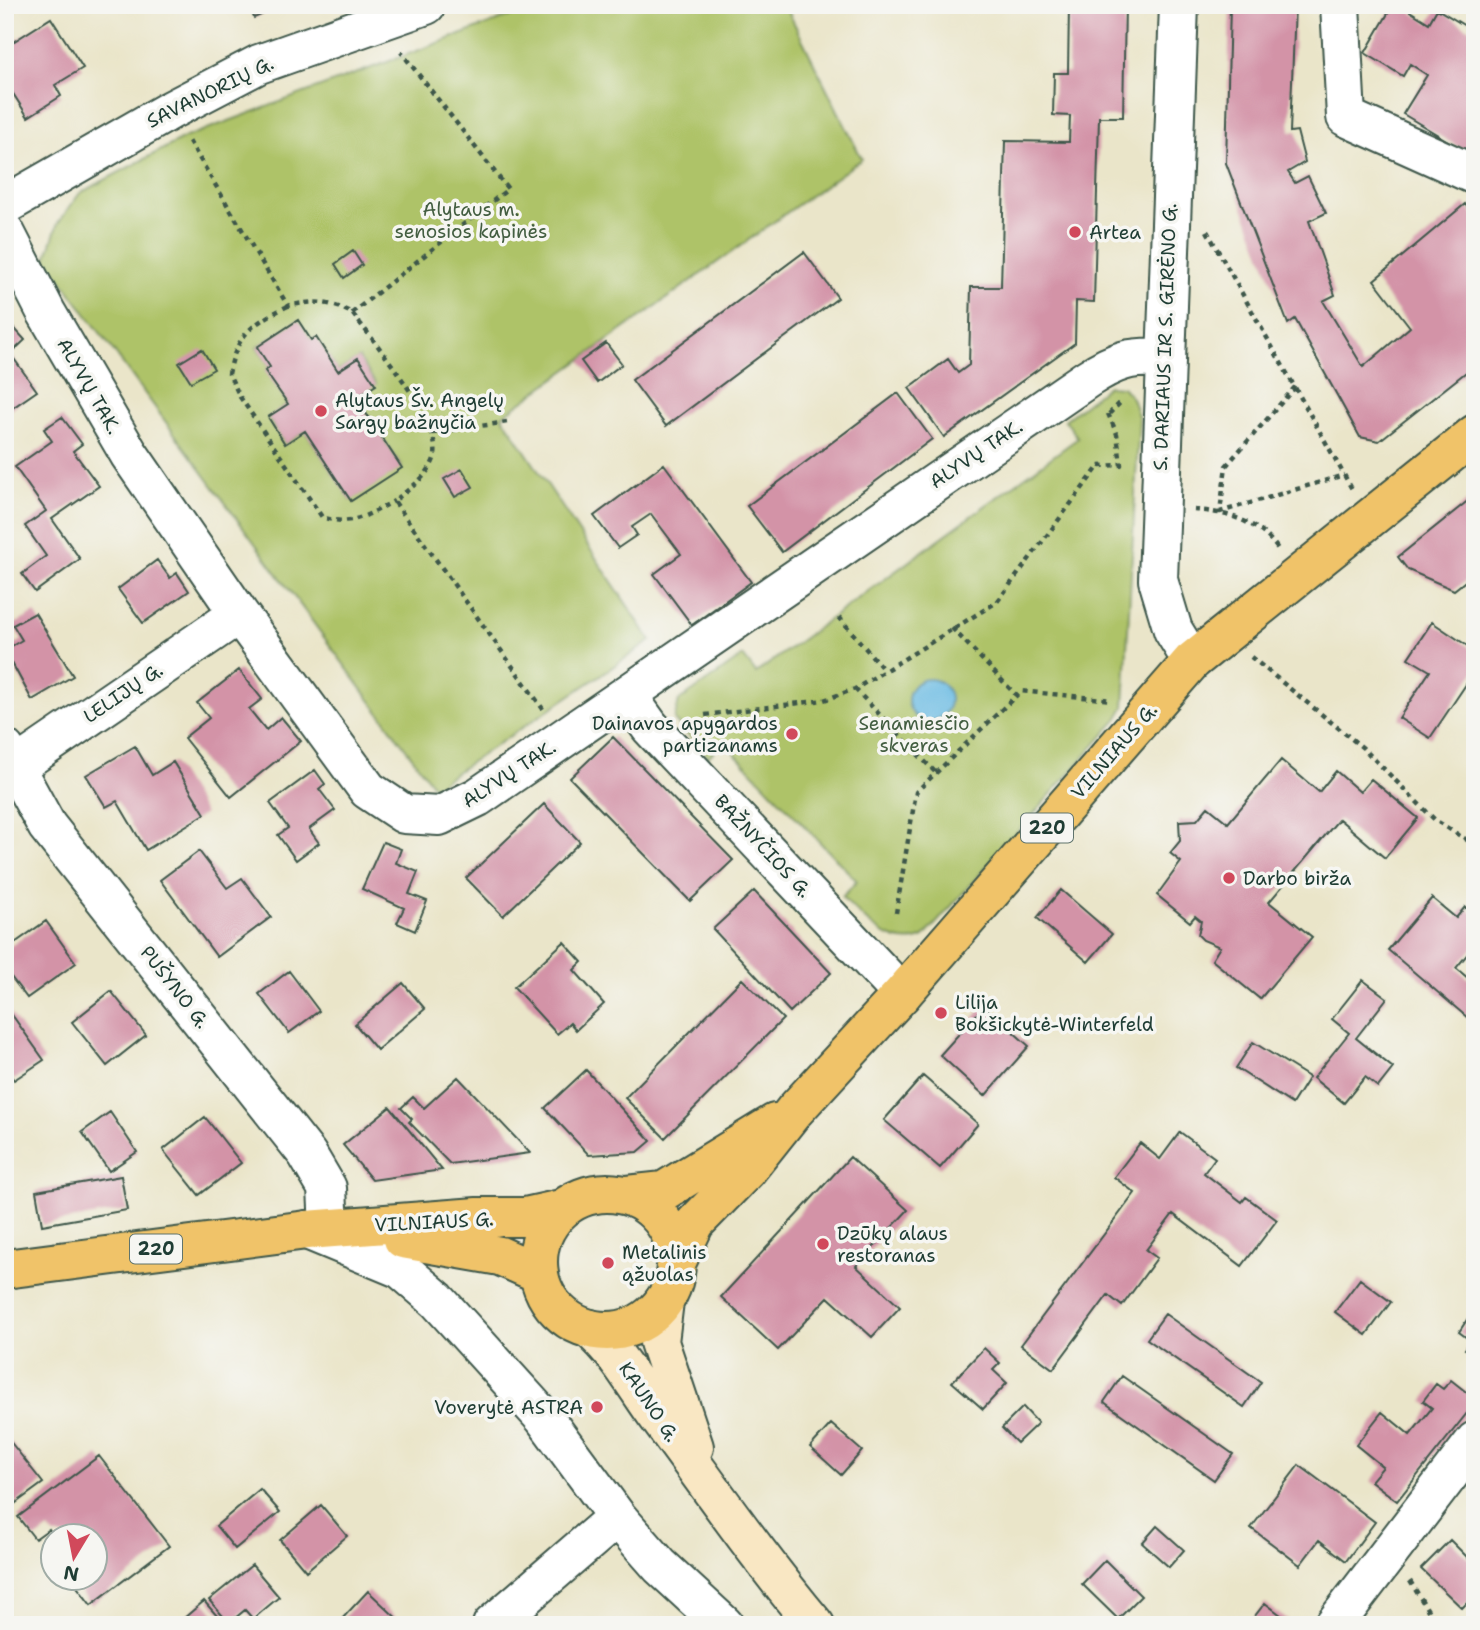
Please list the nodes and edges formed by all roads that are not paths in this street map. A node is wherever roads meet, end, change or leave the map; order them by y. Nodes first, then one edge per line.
1 (426, 5) edge
2 (1179, 5) edge
3 (1340, 5) edge
4 (1475, 175) edge
5 (5, 205) edge
6 (5, 233) edge
7 (1164, 358) junction
8 (1475, 434) edge
9 (239, 614) junction
10 (1192, 661) junction
11 (626, 695) junction
12 (8, 761) edge
13 (902, 994) junction
14 (794, 1111) junction
15 (627, 1195) junction
16 (561, 1209) junction
17 (318, 1229) junction
18 (453, 1246) junction
19 (677, 1261) junction
20 (5, 1269) edge
21 (538, 1273) junction
22 (437, 1300) junction
23 (664, 1301) junction
24 (590, 1329) junction
25 (1475, 1441) edge
26 (704, 1479) junction
27 (617, 1517) junction
28 (492, 1625) edge
29 (724, 1625) edge
30 (816, 1625) edge
31 (1334, 1625) edge

1 - 5 street, SAVANORIŲ G.
2 - 7 street, S. DARIAUS IR S. GIRĖNO G.
3 - 4 street
6 - 9 street, ALYVŲ TAK.
7 - 10 street, S. DARIAUS IR S. GIRĖNO G.
7 - 11 street, ALYVŲ TAK.
8 - 10 main road, VILNIAUS G. / 220
9 - 11 street, ALYVŲ TAK.
9 - 12 street, LELIJŲ G.
10 - 13 main road, VILNIAUS G. / 220
11 - 13 street, BAŽNYČIOS G.
12 - 17 street, PUŠYNO G.
13 - 14 main road, VILNIAUS G. / 220
14 - 15 main road, VILNIAUS G. / 220
14 - 19 main road, VILNIAUS G. / 220
15 - 16 main road
15 - 19 main road
16 - 17 main road, VILNIAUS G. / 220
16 - 21 main road
17 - 18 main road, VILNIAUS G. / 220
17 - 20 main road, VILNIAUS G. / 220
17 - 22 street
18 - 21 main road, VILNIAUS G. / 220
18 - 22 street
19 - 23 main road
21 - 24 main road
22 - 27 street
23 - 24 main road
23 - 26 street, KAUNO G.
24 - 26 street, KAUNO G.
25 - 31 street
26 - 30 street, KAUNO G.
27 - 28 street
27 - 29 street

